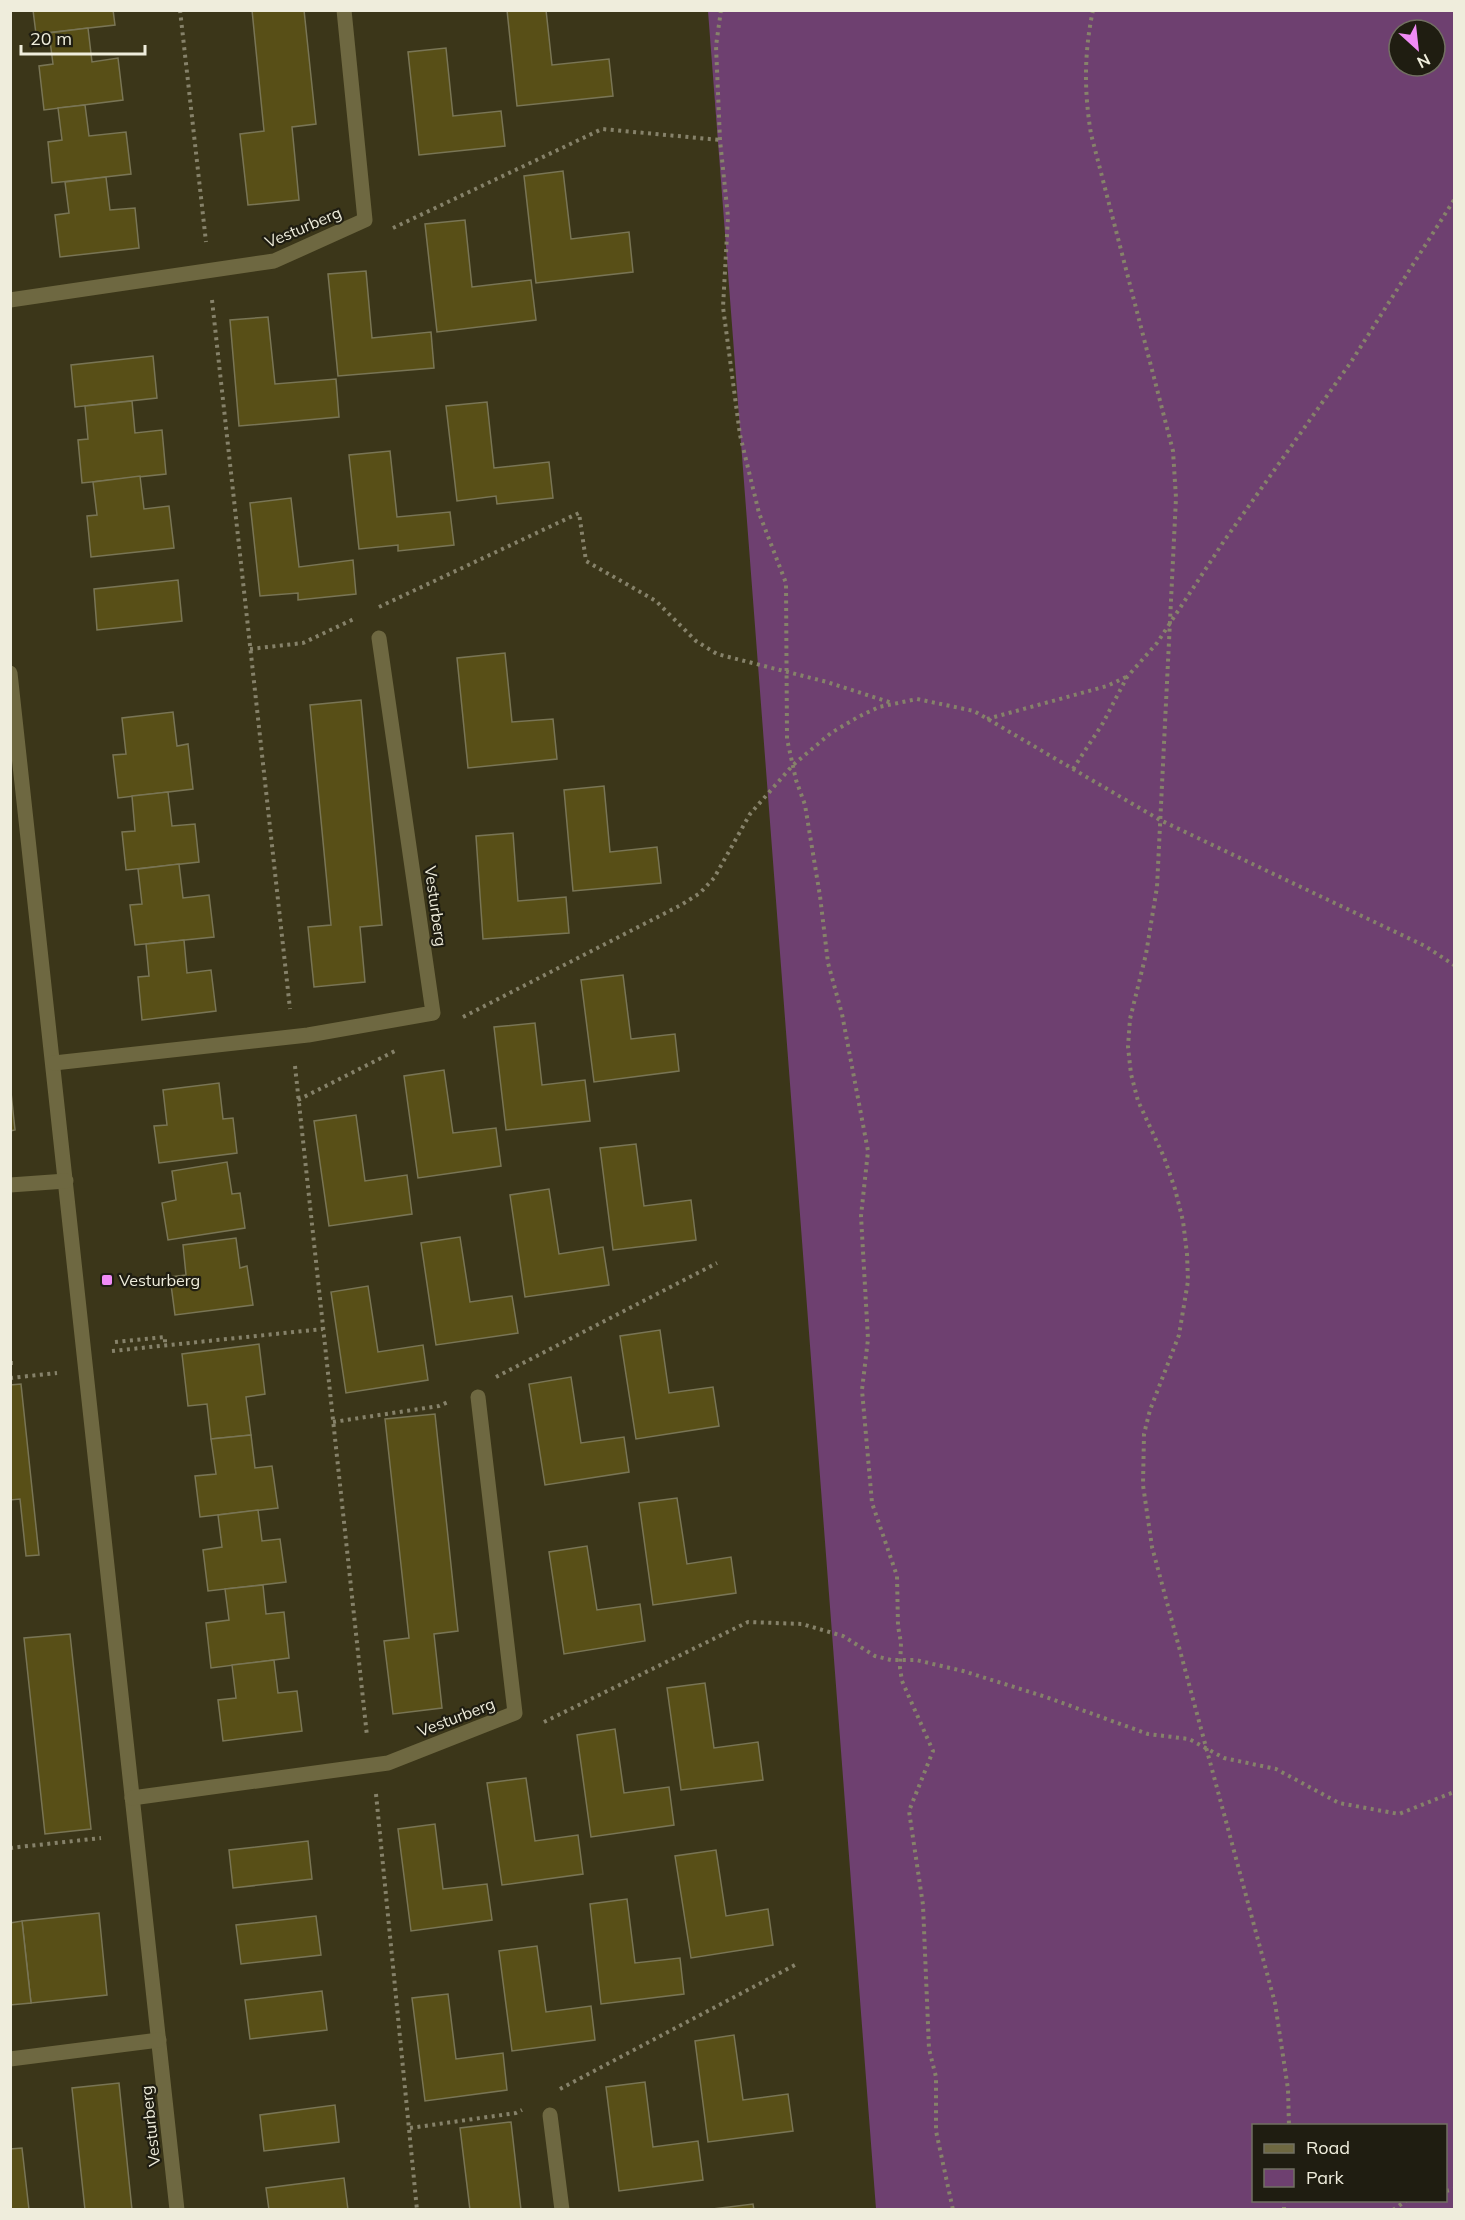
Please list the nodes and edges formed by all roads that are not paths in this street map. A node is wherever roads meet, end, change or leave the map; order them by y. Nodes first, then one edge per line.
1 (344, 10) edge
2 (10, 300) edge
3 (379, 638) dead end
4 (10, 673) edge
5 (14, 744) edge
6 (54, 1063) junction
7 (66, 1181) junction
8 (10, 1185) edge
9 (478, 1397) dead end
10 (132, 1798) junction
11 (159, 2040) junction
12 (10, 2059) edge
13 (550, 2115) dead end
14 (177, 2210) edge
15 (562, 2210) edge

1 - 2 street, Vesturberg
3 - 6 street, Vesturberg
4 - 5 street, Vesturberg
5 - 6 street, Vesturberg
6 - 7 street, Vesturberg
7 - 8 street
7 - 10 street, Vesturberg
9 - 10 street, Vesturberg
10 - 11 street, Vesturberg
11 - 12 street
11 - 14 street, Vesturberg
13 - 15 street

